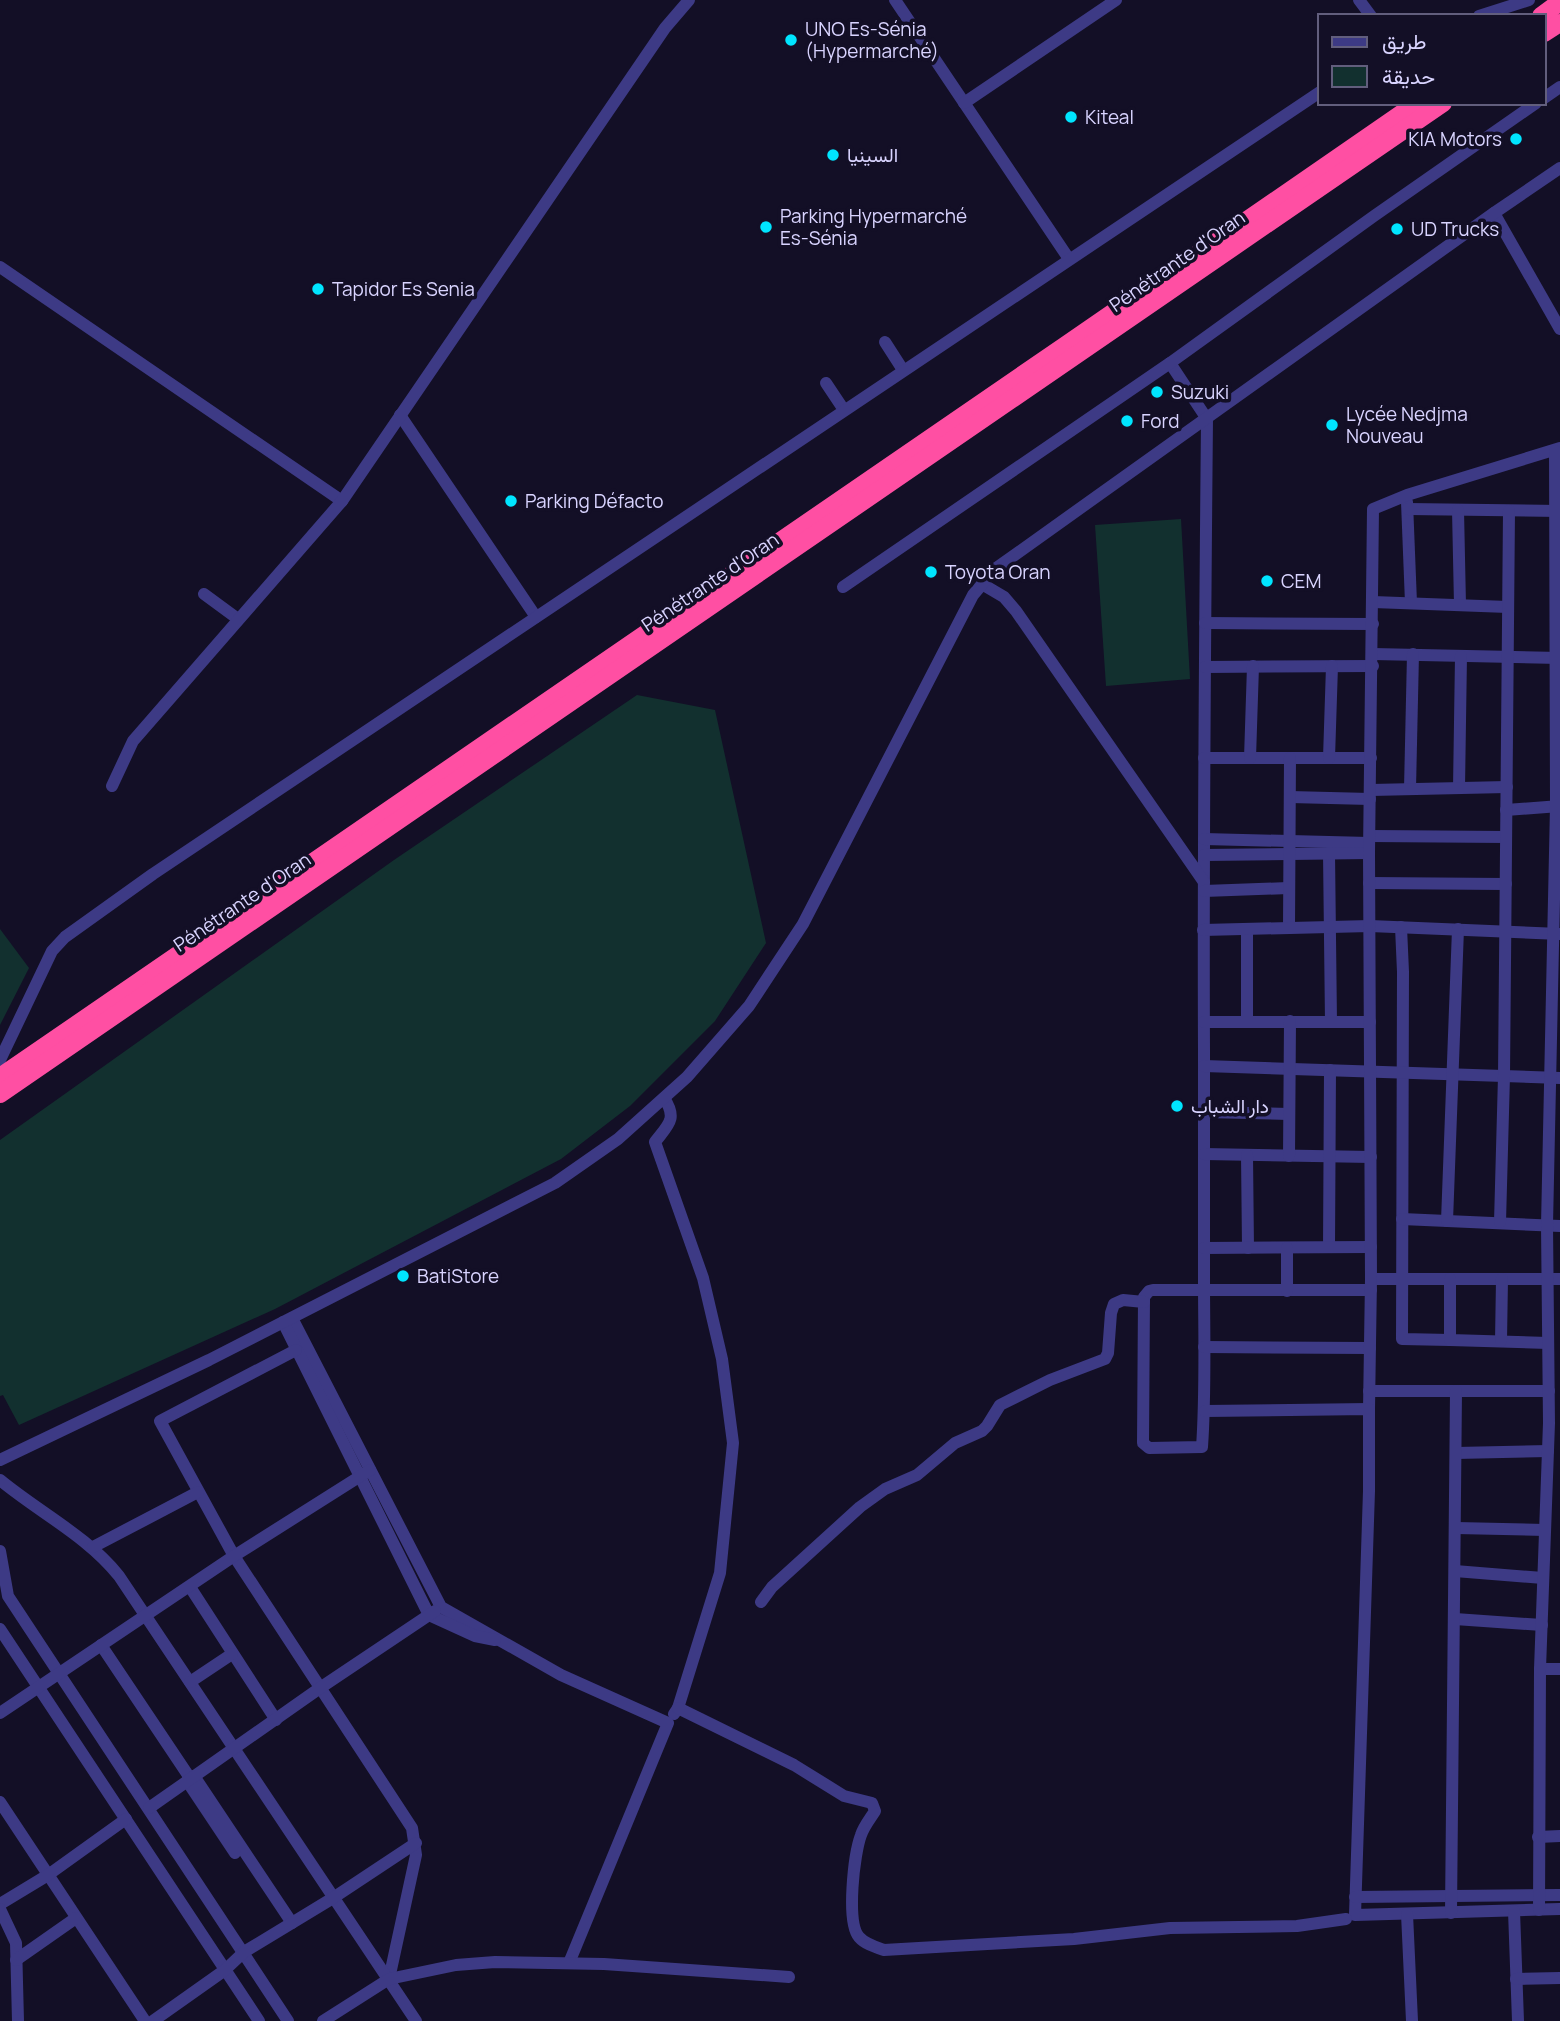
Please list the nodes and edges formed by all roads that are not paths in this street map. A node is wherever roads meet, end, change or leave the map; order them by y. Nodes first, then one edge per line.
1 (689, 0) edge
2 (895, 0) edge
3 (1116, 0) edge
4 (1529, 0) edge
5 (1560, 2) edge
6 (1485, 14) edge
7 (1544, 14) edge
8 (1318, 93) edge
9 (964, 103) junction
10 (1414, 105) edge
11 (1440, 105) edge
12 (1533, 105) edge
13 (1560, 168) edge
14 (1494, 213) junction
15 (1069, 259) junction
16 (0, 267) edge
17 (1560, 328) edge
18 (885, 342) dead end
19 (1170, 363) junction
20 (903, 370) junction
21 (826, 383) dead end
22 (844, 410) junction
23 (400, 415) junction
24 (1207, 419) junction
25 (1557, 450) edge
26 (1557, 466) edge
27 (1407, 495) junction
28 (342, 501) junction
29 (1408, 509) junction
30 (1458, 510) junction
31 (1509, 511) junction
32 (1557, 511) edge
33 (1557, 559) edge
34 (982, 583) junction
35 (843, 587) dead end
36 (204, 594) dead end
37 (1373, 602) junction
38 (1411, 603) junction
39 (1460, 605) junction
40 (1508, 607) junction
41 (1558, 612) edge
42 (536, 617) junction
43 (239, 619) junction
44 (1205, 623) junction
45 (1373, 624) junction
46 (1413, 654) junction
47 (1461, 656) junction
48 (1508, 657) junction
49 (1558, 658) edge
50 (1373, 659) junction
51 (1253, 666) junction
52 (1332, 666) junction
53 (1205, 667) junction
54 (1558, 708) edge
55 (1204, 758) junction
56 (1250, 758) junction
57 (1290, 758) junction
58 (1329, 758) junction
59 (1371, 758) junction
60 (1558, 759) edge
61 (112, 786) dead end
62 (1507, 787) junction
63 (1459, 788) junction
64 (1410, 789) junction
65 (1370, 795) junction
66 (1290, 797) junction
67 (1558, 806) edge
68 (1506, 810) junction
69 (1506, 837) junction
70 (1204, 839) junction
71 (1369, 844) junction
72 (1289, 847) junction
73 (1329, 853) junction
74 (1204, 855) junction
75 (1369, 883) junction
76 (1506, 884) junction
77 (1204, 887) junction
78 (1289, 888) junction
79 (1370, 926) junction
80 (1330, 927) junction
81 (1401, 927) junction
82 (1289, 928) junction
83 (1247, 929) junction
84 (1458, 929) junction
85 (1203, 930) junction
86 (1505, 931) junction
87 (1557, 934) edge
88 (1557, 983) edge
89 (1204, 1021) junction
90 (1247, 1021) junction
91 (1290, 1021) junction
92 (1331, 1022) junction
93 (1370, 1022) junction
94 (1556, 1030) edge
95 (0, 1060) edge
96 (1204, 1066) junction
97 (1288, 1069) junction
98 (1331, 1070) junction
99 (1370, 1072) junction
100 (1402, 1073) junction
101 (1454, 1075) junction
102 (1504, 1076) junction
103 (0, 1077) edge
104 (1556, 1078) edge
105 (0, 1094) edge
106 (664, 1098) junction
107 (1204, 1112) junction
108 (1289, 1114) junction
109 (1204, 1154) junction
110 (1247, 1155) junction
111 (1289, 1156) junction
112 (1330, 1157) junction
113 (1371, 1157) junction
114 (1402, 1219) junction
115 (1447, 1220) junction
116 (1500, 1222) junction
117 (1554, 1225) edge
118 (1329, 1247) junction
119 (1371, 1247) junction
120 (1204, 1248) junction
121 (1248, 1248) junction
122 (1287, 1248) junction
123 (1402, 1279) junction
124 (1450, 1279) junction
125 (1502, 1279) junction
126 (1553, 1279) edge
127 (1371, 1285) junction
128 (1287, 1291) junction
129 (1204, 1292) junction
130 (1144, 1302) junction
131 (287, 1320) junction
132 (1450, 1340) junction
133 (1500, 1342) junction
134 (1548, 1343) junction
135 (1204, 1347) junction
136 (1370, 1348) junction
137 (296, 1350) junction
138 (1369, 1391) junction
139 (1456, 1391) junction
140 (1549, 1391) junction
141 (1369, 1409) junction
142 (1205, 1411) junction
143 (1555, 1423) edge
144 (1548, 1451) junction
145 (1456, 1453) junction
146 (0, 1461) edge
147 (370, 1470) junction
148 (358, 1477) junction
149 (0, 1480) edge
150 (198, 1492) junction
151 (1456, 1528) junction
152 (1545, 1530) junction
153 (93, 1547) junction
154 (0, 1551) edge
155 (234, 1556) junction
156 (1455, 1571) junction
157 (1543, 1578) junction
158 (190, 1587) junction
159 (3, 1592) edge
160 (761, 1602) dead end
161 (441, 1607) junction
162 (20, 1614) junction
163 (429, 1615) junction
164 (145, 1617) junction
165 (1455, 1619) junction
166 (1542, 1625) junction
167 (0, 1629) edge
168 (502, 1641) junction
169 (101, 1645) junction
170 (232, 1654) junction
171 (1540, 1669) junction
172 (1560, 1669) edge
173 (59, 1673) junction
174 (190, 1682) junction
175 (38, 1687) junction
176 (320, 1688) junction
177 (678, 1708) junction
178 (0, 1713) edge
179 (276, 1720) junction
180 (668, 1723) junction
181 (234, 1749) junction
182 (190, 1778) junction
183 (0, 1802) edge
184 (149, 1808) junction
185 (126, 1819) junction
186 (1560, 1836) edge
187 (1538, 1837) junction
188 (416, 1843) junction
189 (48, 1875) junction
190 (1539, 1895) junction
191 (1560, 1895) edge
192 (1453, 1896) junction
193 (1355, 1897) junction
194 (333, 1898) junction
195 (0, 1904) edge
196 (0, 1909) edge
197 (1560, 1909) edge
198 (1539, 1910) junction
199 (1514, 1911) junction
200 (1451, 1913) junction
201 (1407, 1914) junction
202 (1351, 1917) junction
203 (76, 1918) junction
204 (288, 1925) junction
205 (244, 1952) junction
206 (16, 1960) junction
207 (569, 1963) junction
208 (225, 1970) junction
209 (789, 1977) dead end
210 (1560, 1978) edge
211 (389, 1979) junction
212 (1516, 1979) junction
213 (18, 2021) edge
214 (145, 2021) edge
215 (153, 2021) edge
216 (259, 2021) edge
217 (288, 2021) edge
218 (323, 2021) edge
219 (416, 2021) edge
220 (1412, 2021) edge
221 (1518, 2021) edge

1 - 23 street
2 - 9 street
3 - 9 street
4 - 6 street
5 - 7 highway
8 - 15 street
9 - 15 street
10 - 103 highway, Pénétrante d'Oran
11 - 105 highway, Pénétrante d'Oran
12 - 19 street
13 - 14 street
14 - 17 street
14 - 24 street
15 - 20 street
16 - 28 street
18 - 20 street
19 - 24 street
19 - 35 street
20 - 22 street
21 - 22 street
22 - 42 street
23 - 28 street
23 - 42 street
24 - 34 street
24 - 44 street
25 - 26 street
25 - 27 street
26 - 32 street
27 - 29 street
27 - 37 street
28 - 43 street
29 - 30 street
29 - 38 street
30 - 31 street
30 - 39 street
31 - 32 street
31 - 40 street
32 - 33 street
33 - 41 street
34 - 77 street
34 - 106 street
36 - 43 street
37 - 38 street
37 - 45 street
38 - 39 street
39 - 40 street
40 - 48 street
41 - 49 street
42 - 95 street
43 - 61 street
44 - 45 street
44 - 53 street
45 - 50 street
46 - 47 street
46 - 50 street
46 - 64 street
47 - 48 street
47 - 63 street
48 - 49 street
48 - 62 street
49 - 54 street
50 - 52 street
50 - 59 street
51 - 52 street
51 - 53 street
51 - 56 street
52 - 58 street
53 - 55 street
54 - 60 street
55 - 56 street
55 - 70 street
56 - 57 street
57 - 58 street
57 - 66 street
58 - 59 street
59 - 65 street
60 - 67 street
62 - 63 street
62 - 68 street
63 - 64 street
64 - 65 street
65 - 66 street
65 - 71 street
66 - 72 street
67 - 68 street
67 - 87 street
68 - 69 street
69 - 71 street
69 - 76 street
70 - 72 street
70 - 74 street
71 - 72 street
71 - 73 street
71 - 75 street
72 - 73 street
72 - 74 street
72 - 78 street
73 - 80 street
74 - 77 street
75 - 76 street
75 - 79 street
76 - 86 street
77 - 78 street
77 - 85 street
78 - 82 street
79 - 80 street
79 - 81 street
79 - 93 street
80 - 82 street
80 - 92 street
81 - 84 street
81 - 100 street
82 - 83 street
83 - 85 street
83 - 90 street
84 - 86 street
84 - 101 street
85 - 89 street
86 - 87 street
86 - 102 street
87 - 88 street
88 - 94 street
89 - 90 street
89 - 96 street
90 - 91 street
91 - 92 street
91 - 97 street
92 - 93 street
93 - 99 street
94 - 104 street
96 - 97 street
96 - 107 street
97 - 98 street
97 - 108 street
98 - 99 street
98 - 112 street
99 - 100 street
99 - 113 street
100 - 101 street
100 - 114 street
101 - 102 street
101 - 115 street
102 - 104 street
102 - 116 street
104 - 117 street
106 - 131 street
106 - 177 street
107 - 108 street
107 - 109 street
108 - 111 street
109 - 110 street
109 - 120 street
110 - 111 street
110 - 121 street
111 - 112 street
112 - 113 street
112 - 118 street
113 - 119 street
114 - 115 street
114 - 123 street
115 - 116 street
116 - 117 street
117 - 126 street
118 - 119 street
118 - 122 street
119 - 127 street
120 - 121 street
120 - 129 street
121 - 122 street
122 - 128 street
123 - 124 street
123 - 127 street
123 - 132 street
124 - 125 street
124 - 132 street
125 - 126 street
125 - 133 street
126 - 134 street
127 - 128 street
127 - 136 street
128 - 129 street
129 - 130 street
129 - 135 street
130 - 142 street
130 - 160 street
131 - 137 street
131 - 146 street
131 - 147 street
132 - 133 street
133 - 134 street
134 - 140 street
135 - 136 street
135 - 142 street
136 - 138 street
137 - 148 street
137 - 150 street
138 - 139 street
138 - 141 street
139 - 140 street
139 - 145 street
140 - 143 street
141 - 142 street
141 - 193 street
143 - 144 street
144 - 145 street
144 - 152 street
145 - 151 street
147 - 148 street
147 - 161 street
148 - 155 street
148 - 163 street
149 - 153 street
150 - 153 street
150 - 155 street
151 - 152 street
151 - 156 street
152 - 157 street
153 - 164 street
154 - 159 street
155 - 158 street
155 - 176 street
156 - 157 street
156 - 165 street
157 - 166 street
158 - 164 street
158 - 170 street
159 - 162 street
161 - 163 street
161 - 168 street
162 - 167 street
162 - 173 street
163 - 168 street
163 - 176 street
164 - 169 street
164 - 174 street
165 - 166 street
165 - 192 street
166 - 171 street
167 - 175 street
168 - 180 street
169 - 173 street
169 - 182 street
170 - 174 street
170 - 179 street
171 - 172 street
171 - 187 street
173 - 175 street
173 - 184 street
174 - 181 street
175 - 178 street
175 - 185 street
176 - 179 street
176 - 188 street
177 - 180 street
177 - 202 street
179 - 181 street
180 - 207 street
181 - 182 street
181 - 194 street
182 - 184 street
182 - 204 street
183 - 189 street
184 - 205 street
185 - 189 street
185 - 208 street
186 - 187 street
187 - 190 street
188 - 194 street
188 - 211 street
189 - 195 street
189 - 203 street
190 - 191 street
190 - 192 street
190 - 198 street
192 - 193 street
192 - 200 street
193 - 202 street
194 - 204 street
194 - 211 street
196 - 206 street
197 - 198 street
198 - 199 street
199 - 200 street
199 - 212 street
200 - 201 street
201 - 202 street
201 - 220 street
203 - 206 street
203 - 214 street
204 - 205 street
205 - 208 street
205 - 217 street
206 - 213 street
207 - 209 street
207 - 211 street
208 - 215 street
208 - 216 street
210 - 212 street
211 - 218 street
211 - 219 street
212 - 221 street

